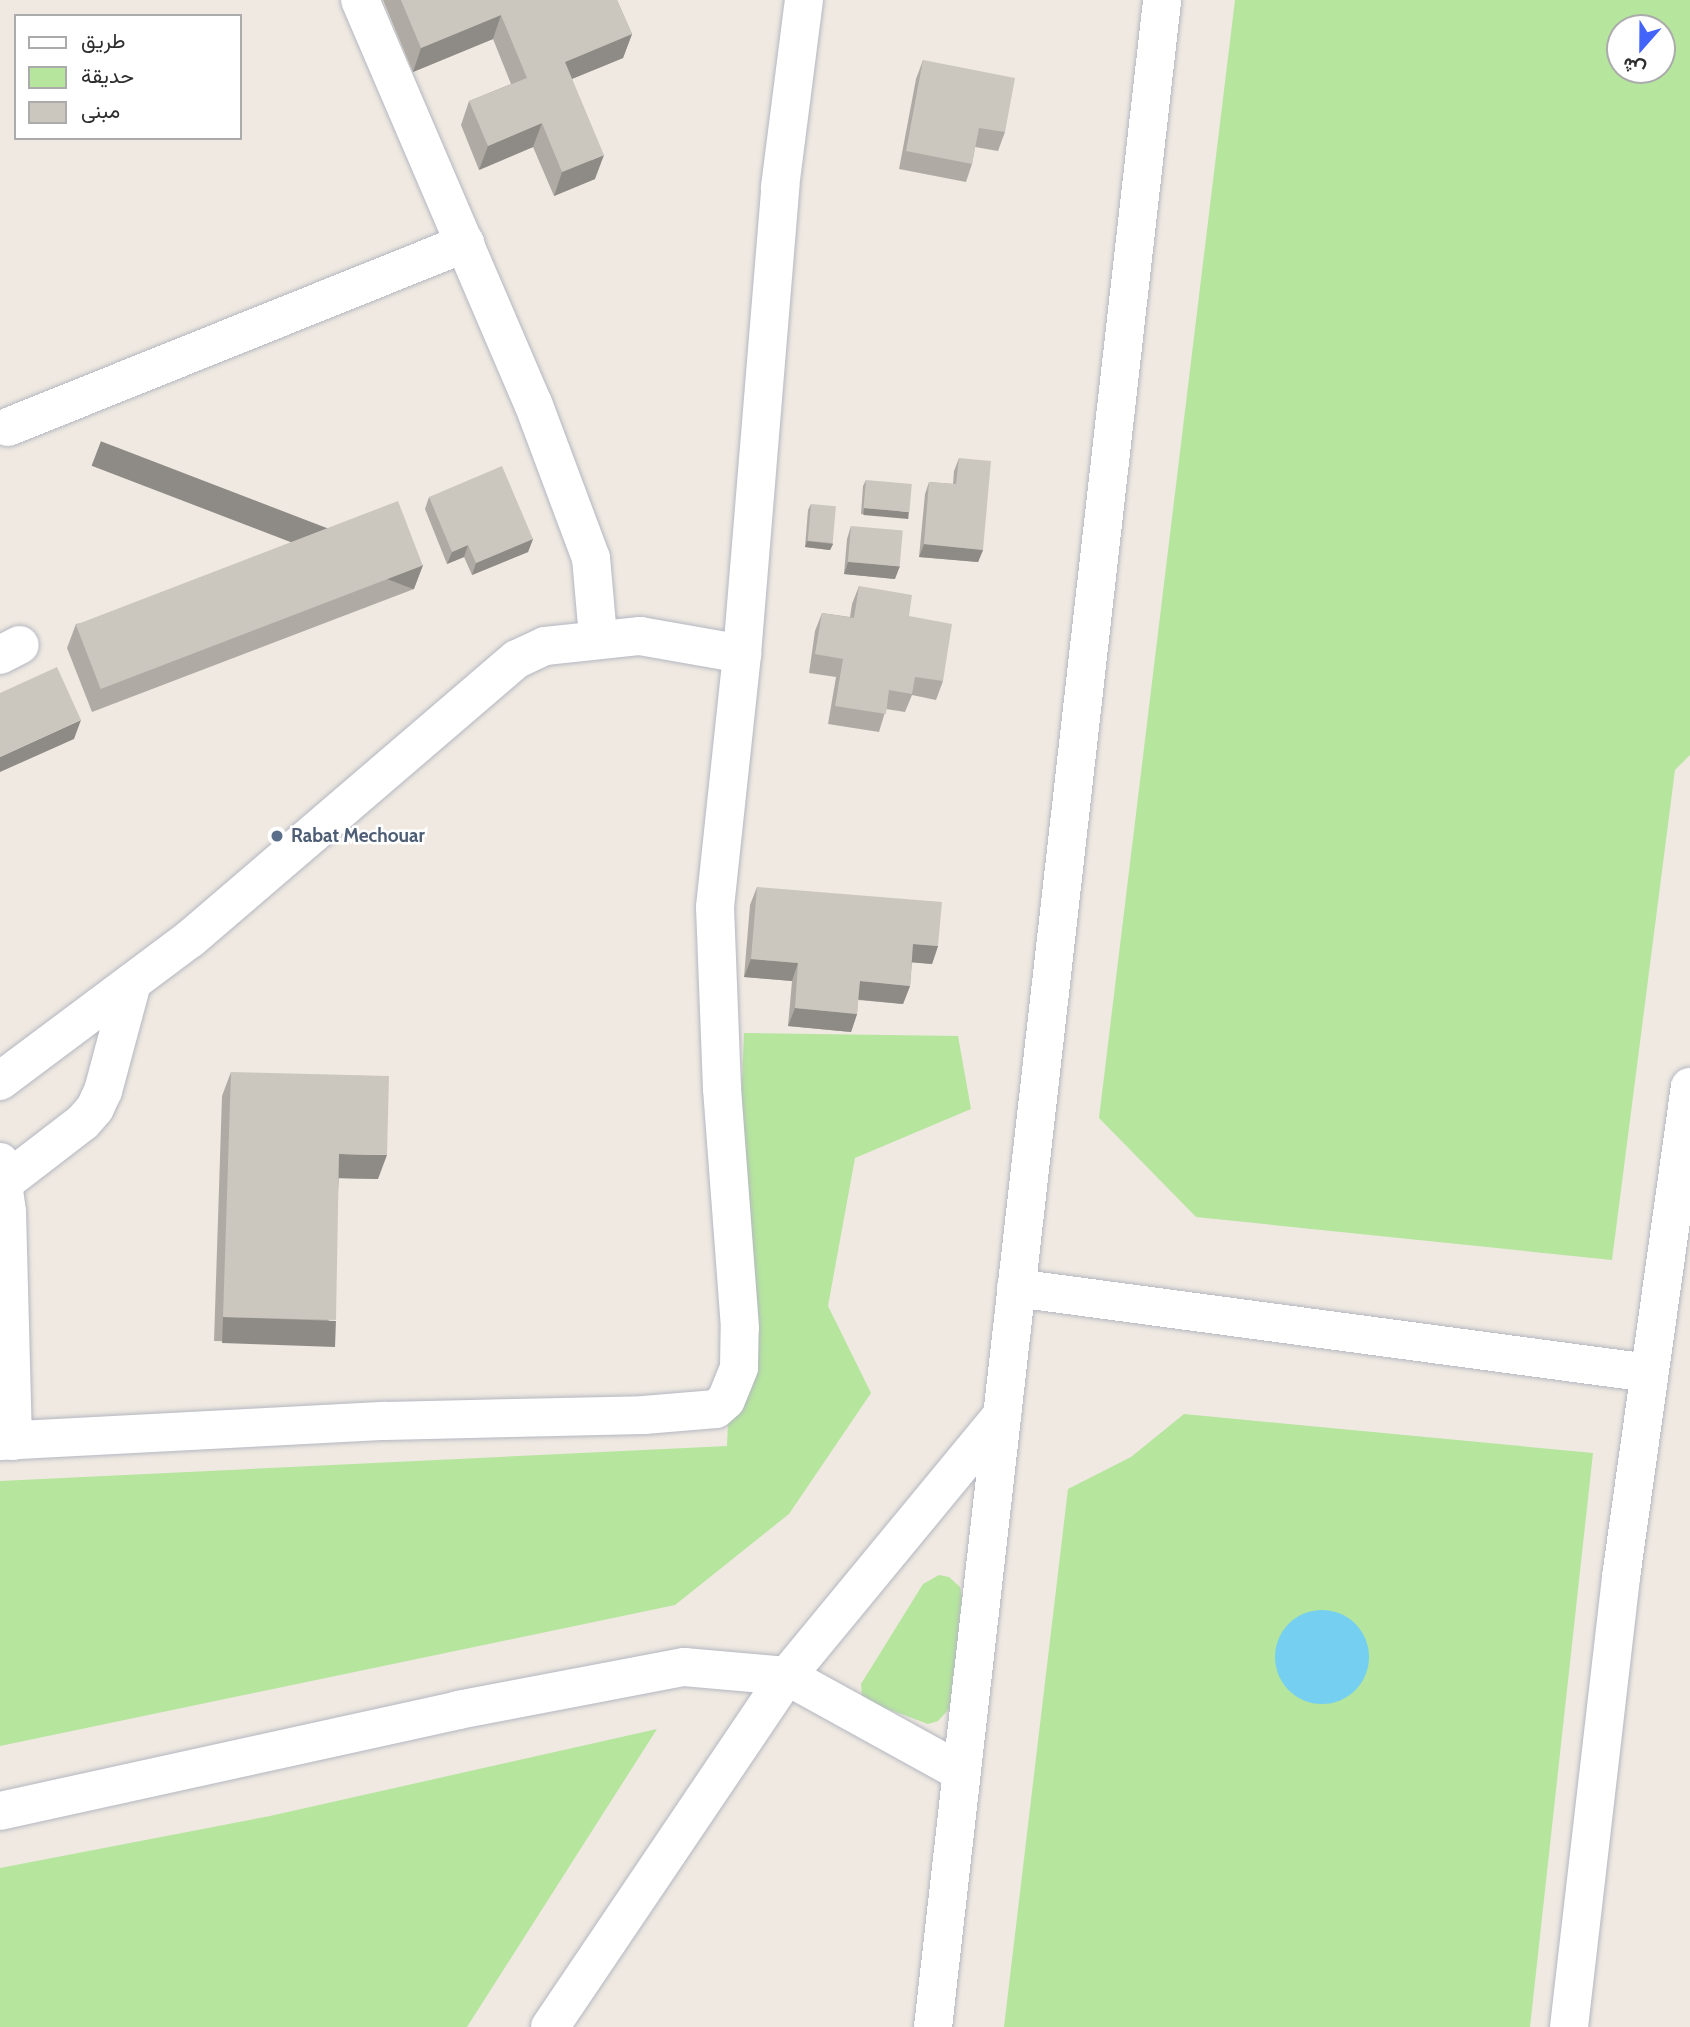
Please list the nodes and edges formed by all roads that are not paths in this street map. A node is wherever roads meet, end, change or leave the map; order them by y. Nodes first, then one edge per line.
1 (360, 0) edge
2 (804, 0) edge
3 (1162, 0) edge
4 (465, 243) junction
5 (8, 427) dead end
6 (598, 637) junction
7 (742, 654) junction
8 (132, 983) junction
9 (0, 1081) edge
10 (1690, 1087) edge
11 (2, 1172) edge
12 (1016, 1288) junction
13 (1648, 1373) junction
14 (1002, 1415) junction
15 (6, 1441) edge
16 (787, 1676) junction
17 (961, 1772) junction
18 (0, 1811) edge
19 (550, 2027) edge
20 (933, 2027) edge
21 (1569, 2027) edge

1 - 4 street
2 - 7 street
3 - 12 street
4 - 5 street
4 - 6 street
6 - 7 street
6 - 8 street
7 - 15 street
8 - 9 street
8 - 11 street
10 - 13 street
11 - 15 street
12 - 13 street
12 - 14 street
13 - 21 street
14 - 16 street
14 - 17 street
16 - 17 street
16 - 18 street
16 - 19 street
17 - 20 street

